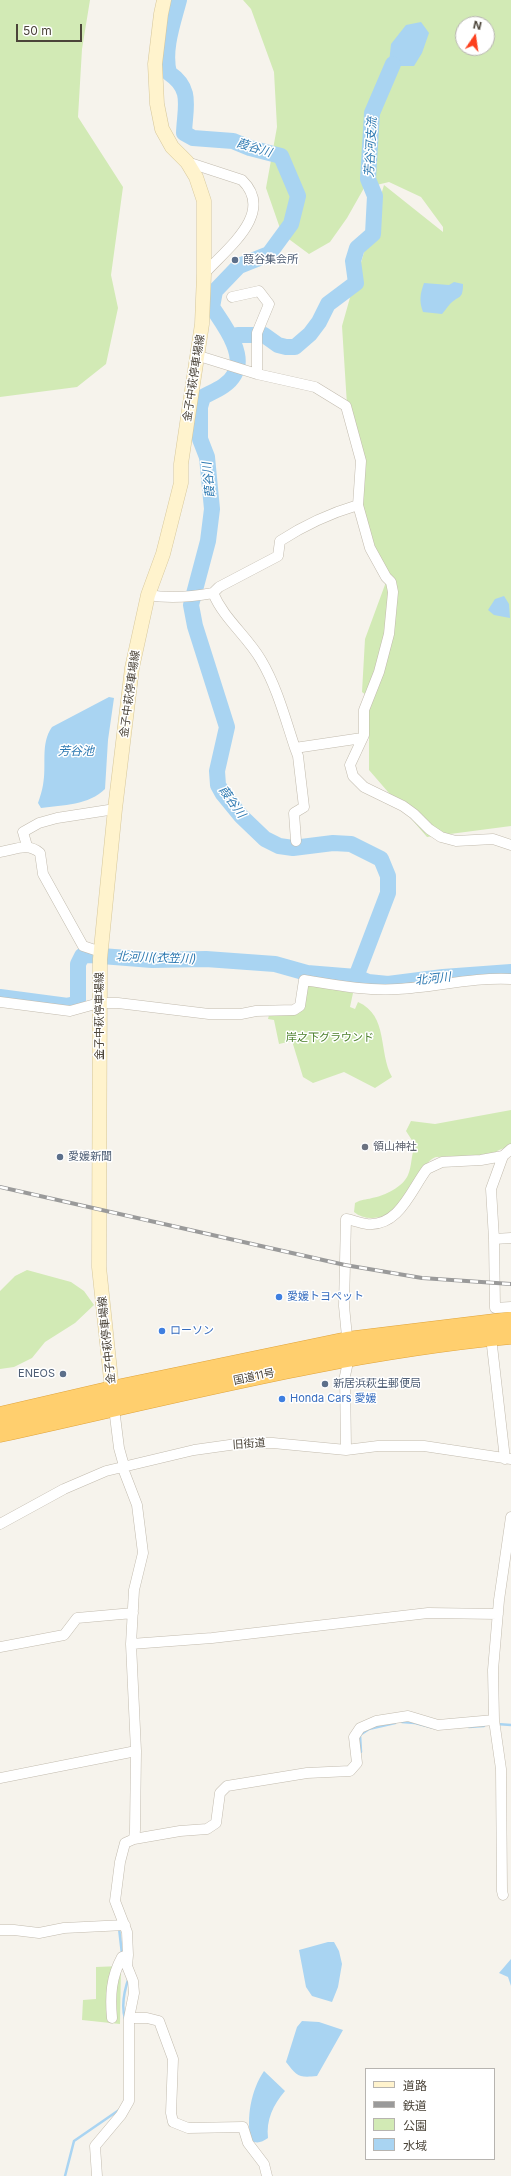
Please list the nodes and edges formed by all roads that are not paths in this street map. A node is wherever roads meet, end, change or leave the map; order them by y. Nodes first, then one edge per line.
1 (164, 0) edge
2 (187, 162) junction
3 (204, 274) junction
4 (232, 297) dead end
5 (199, 356) junction
6 (257, 374) junction
7 (358, 505) junction
8 (213, 593) junction
9 (148, 595) junction
10 (362, 738) junction
11 (295, 748) junction
12 (115, 808) junction
13 (296, 841) dead end
14 (511, 844) edge
15 (26, 846) junction
16 (0, 852) edge
17 (100, 955) junction
18 (511, 979) edge
19 (0, 1002) edge
20 (99, 1004) junction
21 (507, 1153) edge
22 (511, 1238) edge
23 (494, 1239) junction
24 (511, 1307) edge
25 (511, 1322) edge
26 (511, 1335) edge
27 (491, 1337) junction
28 (348, 1349) junction
29 (113, 1399) junction
30 (0, 1416) edge
31 (0, 1433) edge
32 (346, 1450) junction
33 (508, 1459) edge
34 (123, 1466) junction
35 (511, 1517) edge
36 (0, 1524) edge
37 (133, 1613) junction
38 (498, 1614) junction
39 (131, 1644) junction
40 (0, 1647) edge
41 (494, 1724) junction
42 (136, 1752) junction
43 (0, 1778) edge
44 (127, 1845) junction
45 (504, 1894) dead end
46 (124, 1925) junction
47 (0, 1930) edge
48 (128, 1955) junction
49 (112, 2018) dead end
50 (129, 2018) junction
51 (97, 2176) edge
52 (267, 2176) edge

1 - 2 main road, 金子中萩停車場線
2 - 3 main road, 金子中萩停車場線
2 - 3 street
3 - 5 main road, 金子中萩停車場線
4 - 6 street
5 - 6 street
5 - 9 main road, 金子中萩停車場線
6 - 7 street
7 - 8 street
7 - 10 street
8 - 9 street
8 - 11 street
9 - 12 main road, 金子中萩停車場線
10 - 11 street
10 - 14 street
11 - 13 street
12 - 15 street
12 - 17 main road, 金子中萩停車場線
15 - 16 street
15 - 17 street
17 - 20 main road, 金子中萩停車場線
18 - 20 street
19 - 20 street
20 - 29 main road, 金子中萩停車場線
21 - 23 street
21 - 28 street
22 - 23 street
23 - 24 street
25 - 28 highway, 国道11号
26 - 27 highway, 国道11号
27 - 28 highway, 国道11号
27 - 33 street
28 - 29 highway, 国道11号
28 - 32 street
29 - 30 highway, 国道11号
29 - 31 highway, 国道11号
29 - 34 street
32 - 33 street, 旧街道
32 - 34 street, 旧街道
34 - 36 street, 旧街道
34 - 37 street
35 - 38 street
37 - 39 street
37 - 40 street
38 - 39 street
38 - 41 street
39 - 42 street
41 - 44 street
41 - 45 street
42 - 43 street
42 - 44 street
44 - 46 street
46 - 47 street
46 - 48 street
48 - 49 street
48 - 50 street
50 - 51 street
50 - 52 street

